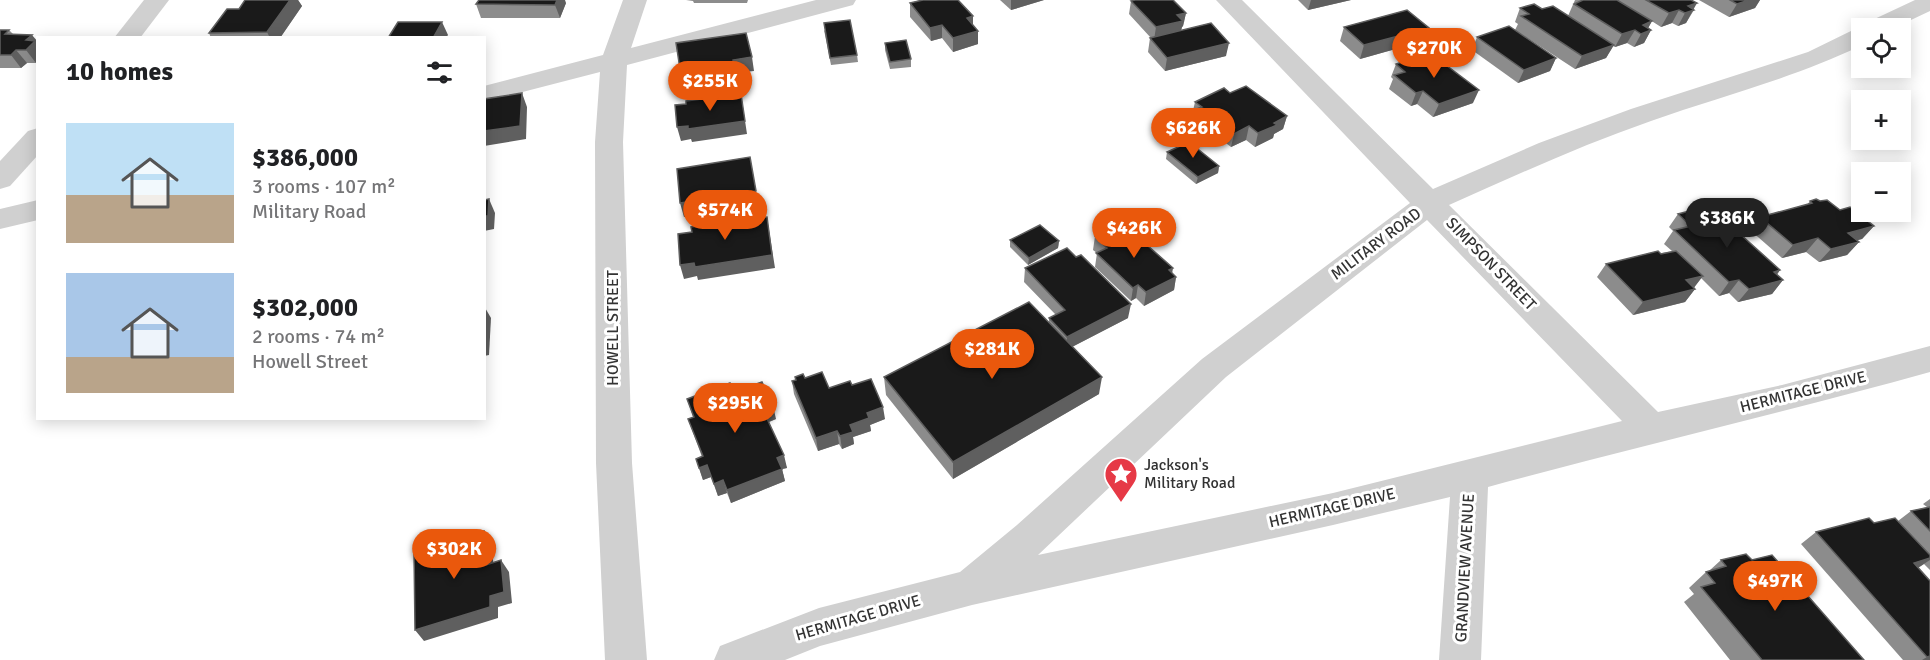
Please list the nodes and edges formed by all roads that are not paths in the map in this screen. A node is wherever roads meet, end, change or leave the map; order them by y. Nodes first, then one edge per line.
1 (157, 0) edge
2 (635, 0) edge
3 (844, 0) edge
4 (1228, 0) edge
5 (1930, 2) edge
6 (1896, 18) edge
7 (128, 36) edge
8 (1851, 40) edge
9 (614, 61) junction
10 (486, 93) edge
11 (36, 139) edge
12 (0, 179) edge
13 (1431, 202) junction
14 (36, 210) edge
15 (0, 219) edge
16 (1930, 359) edge
17 (1651, 428) junction
18 (1470, 476) junction
19 (972, 586) junction
20 (626, 660) edge
21 (735, 660) edge
22 (1460, 660) edge

1 - 7 street
2 - 9 street, HOWELL STREET
3 - 9 street
4 - 13 street, SIMPSON STREET
5 - 6 street
8 - 13 street, MILITARY ROAD
9 - 10 street
9 - 20 street, HOWELL STREET
11 - 12 street
13 - 17 street, SIMPSON STREET
13 - 19 street, MILITARY ROAD
14 - 15 street
16 - 17 street, HERMITAGE DRIVE
17 - 18 street, HERMITAGE DRIVE
18 - 19 street, HERMITAGE DRIVE
18 - 22 street, GRANDVIEW AVENUE
19 - 21 street, HERMITAGE DRIVE

